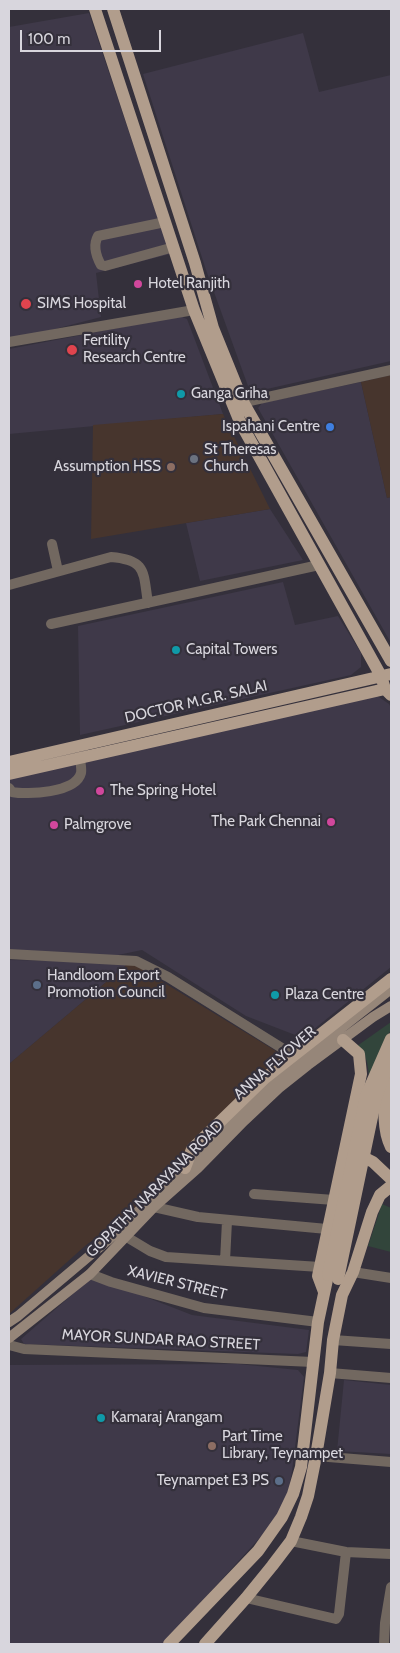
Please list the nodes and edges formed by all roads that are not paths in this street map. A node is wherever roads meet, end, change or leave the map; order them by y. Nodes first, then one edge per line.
1 (95, 9) edge
2 (113, 9) edge
3 (165, 222) junction
4 (174, 247) junction
5 (196, 315) junction
6 (213, 328) junction
7 (9, 342) edge
8 (391, 370) edge
9 (238, 403) junction
10 (281, 470) junction
11 (274, 484) junction
12 (52, 544) dead end
13 (319, 565) junction
14 (58, 572) junction
15 (9, 585) edge
16 (148, 603) junction
17 (51, 624) dead end
18 (391, 661) edge
19 (386, 675) edge
20 (388, 692) edge
21 (80, 757) junction
22 (9, 762) edge
23 (9, 774) edge
24 (9, 788) edge
25 (9, 954) edge
26 (391, 979) edge
27 (391, 989) edge
28 (391, 1006) edge
29 (391, 1039) edge
30 (343, 1040) junction
31 (293, 1055) junction
32 (389, 1062) edge
33 (346, 1148) junction
34 (391, 1148) edge
35 (185, 1168) junction
36 (391, 1179) edge
37 (391, 1186) edge
38 (254, 1194) dead end
39 (334, 1200) junction
40 (154, 1207) junction
41 (227, 1221) junction
42 (328, 1229) junction
43 (125, 1236) junction
44 (224, 1261) junction
45 (352, 1272) junction
46 (90, 1274) junction
47 (328, 1274) junction
48 (391, 1278) edge
49 (342, 1295) junction
50 (9, 1322) edge
51 (318, 1322) junction
52 (9, 1338) edge
53 (333, 1340) junction
54 (391, 1344) edge
55 (9, 1345) edge
56 (313, 1362) junction
57 (330, 1373) junction
58 (391, 1378) edge
59 (316, 1456) junction
60 (391, 1462) edge
61 (291, 1541) junction
62 (346, 1552) junction
63 (391, 1554) edge
64 (391, 1587) edge
65 (246, 1598) junction
66 (169, 1644) edge
67 (204, 1644) edge
68 (384, 1644) edge

1 - 3 main road
2 - 6 main road
3 - 4 main road
3 - 4 street
4 - 5 main road
5 - 6 main road
5 - 7 street
5 - 9 main road
6 - 9 main road
8 - 9 street
9 - 10 main road
9 - 11 main road
10 - 11 main road
10 - 18 main road
11 - 13 main road
12 - 14 street
13 - 16 street
13 - 19 main road
14 - 15 street
14 - 16 street
16 - 17 street
19 - 20 main road
19 - 22 main road, DOCTOR M.G.R. SALAI
20 - 21 main road, DOCTOR M.G.R. SALAI
21 - 23 main road, DOCTOR M.G.R. SALAI
21 - 24 street
25 - 31 street
26 - 31 main road
27 - 35 main road, ANNA FLYOVER
28 - 30 main road, GOPATHY NARAYANA ROAD
29 - 47 main road, bridge
30 - 33 main road
30 - 40 main road, GOPATHY NARAYANA ROAD
31 - 35 main road
32 - 34 main road
32 - 47 main road, bridge
33 - 36 main road
33 - 39 main road
35 - 50 main road, ANNA FLYOVER
37 - 45 main road
38 - 39 street
39 - 42 main road
40 - 41 street
40 - 43 main road, GOPATHY NARAYANA ROAD
41 - 42 street
41 - 44 street
42 - 47 main road
43 - 44 street
43 - 46 main road, GOPATHY NARAYANA ROAD
44 - 47 street
45 - 48 street
45 - 49 main road
46 - 51 street, XAVIER STREET
46 - 52 main road, GOPATHY NARAYANA ROAD
47 - 49 main road
47 - 51 main road
49 - 53 main road
51 - 56 main road
53 - 54 street
53 - 57 main road
55 - 56 street, MAYOR SUNDAR RAO STREET
56 - 66 main road
57 - 58 street
57 - 59 main road
59 - 60 street
59 - 61 main road
61 - 62 street
61 - 65 main road
62 - 63 street
62 - 65 street
64 - 68 street
65 - 67 main road

